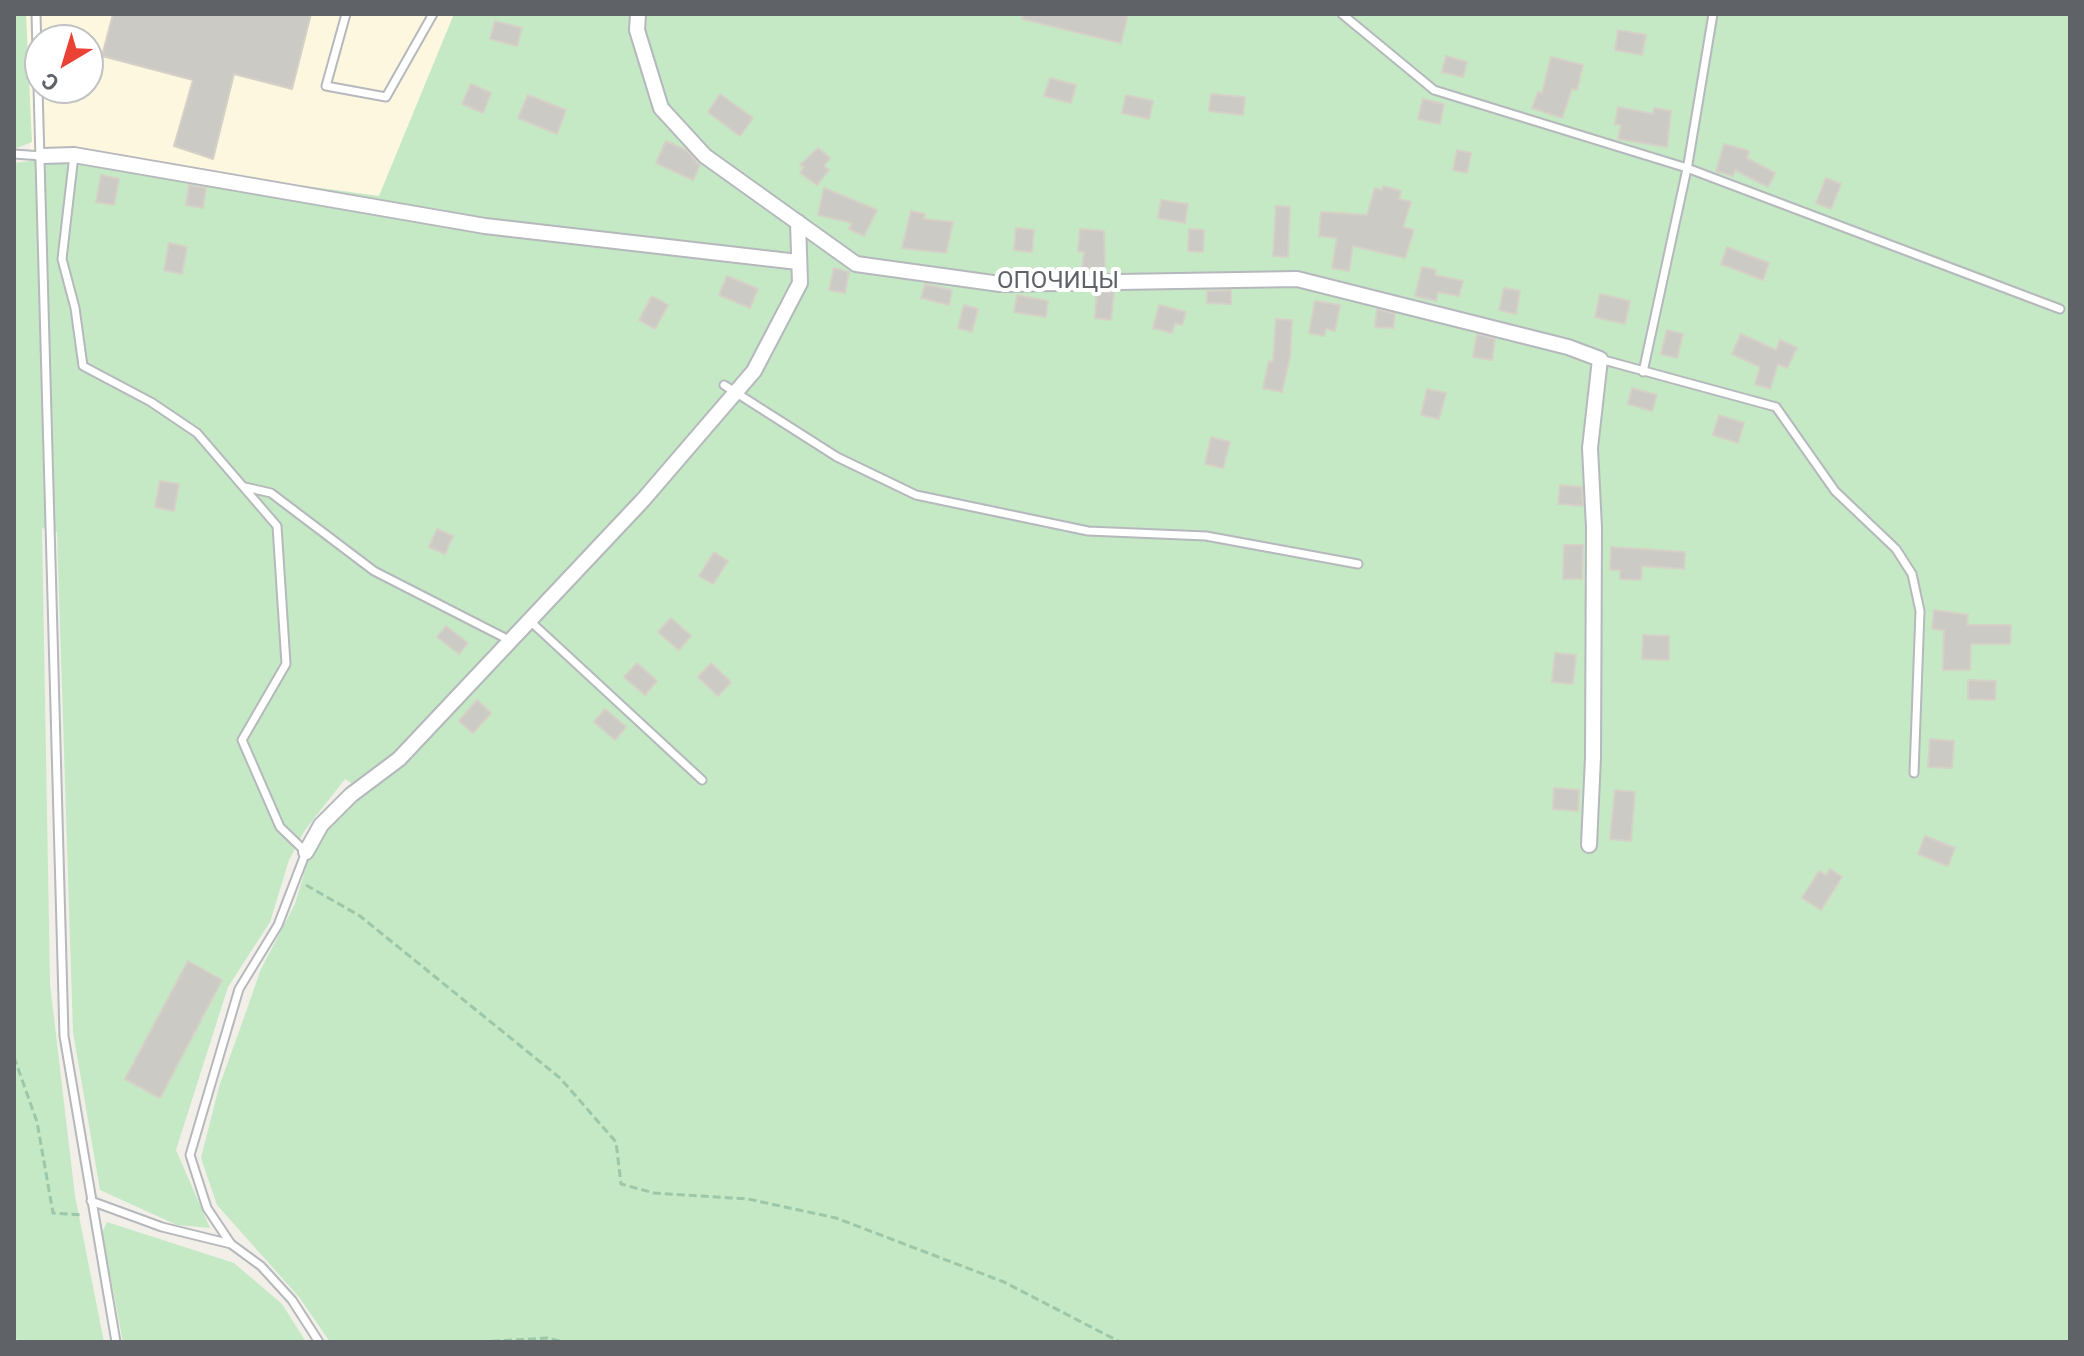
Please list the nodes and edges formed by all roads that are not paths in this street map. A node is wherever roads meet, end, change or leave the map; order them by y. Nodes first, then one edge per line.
1 (36, 14) edge
2 (346, 14) edge
3 (433, 14) edge
4 (638, 14) edge
5 (1342, 14) edge
6 (1713, 14) edge
7 (14, 154) edge
8 (74, 155) junction
9 (42, 156) junction
10 (1687, 168) junction
11 (798, 222) junction
12 (798, 262) junction
13 (2060, 309) dead end
14 (1600, 359) junction
15 (1643, 372) junction
16 (730, 388) junction
17 (243, 486) junction
18 (1358, 564) dead end
19 (530, 621) junction
20 (511, 641) junction
21 (1914, 773) dead end
22 (702, 780) dead end
23 (1589, 845) dead end
24 (306, 852) junction
25 (91, 1201) junction
26 (231, 1244) junction
27 (116, 1342) edge
28 (319, 1342) edge

1 - 9 lane
2 - 3 lane
4 - 11 street, ОПОЧИЦЫ
5 - 10 lane
6 - 10 lane
7 - 9 lane
8 - 9 street
8 - 12 street
8 - 17 lane
9 - 25 lane
10 - 13 lane
10 - 15 lane
11 - 12 street
11 - 14 street, ОПОЧИЦЫ
12 - 16 street
14 - 15 lane
14 - 23 street
15 - 21 lane
16 - 18 lane
16 - 19 street
17 - 20 lane
17 - 24 lane
19 - 20 street
19 - 22 lane
20 - 24 street
24 - 26 lane
25 - 26 lane
25 - 27 lane
26 - 28 lane

